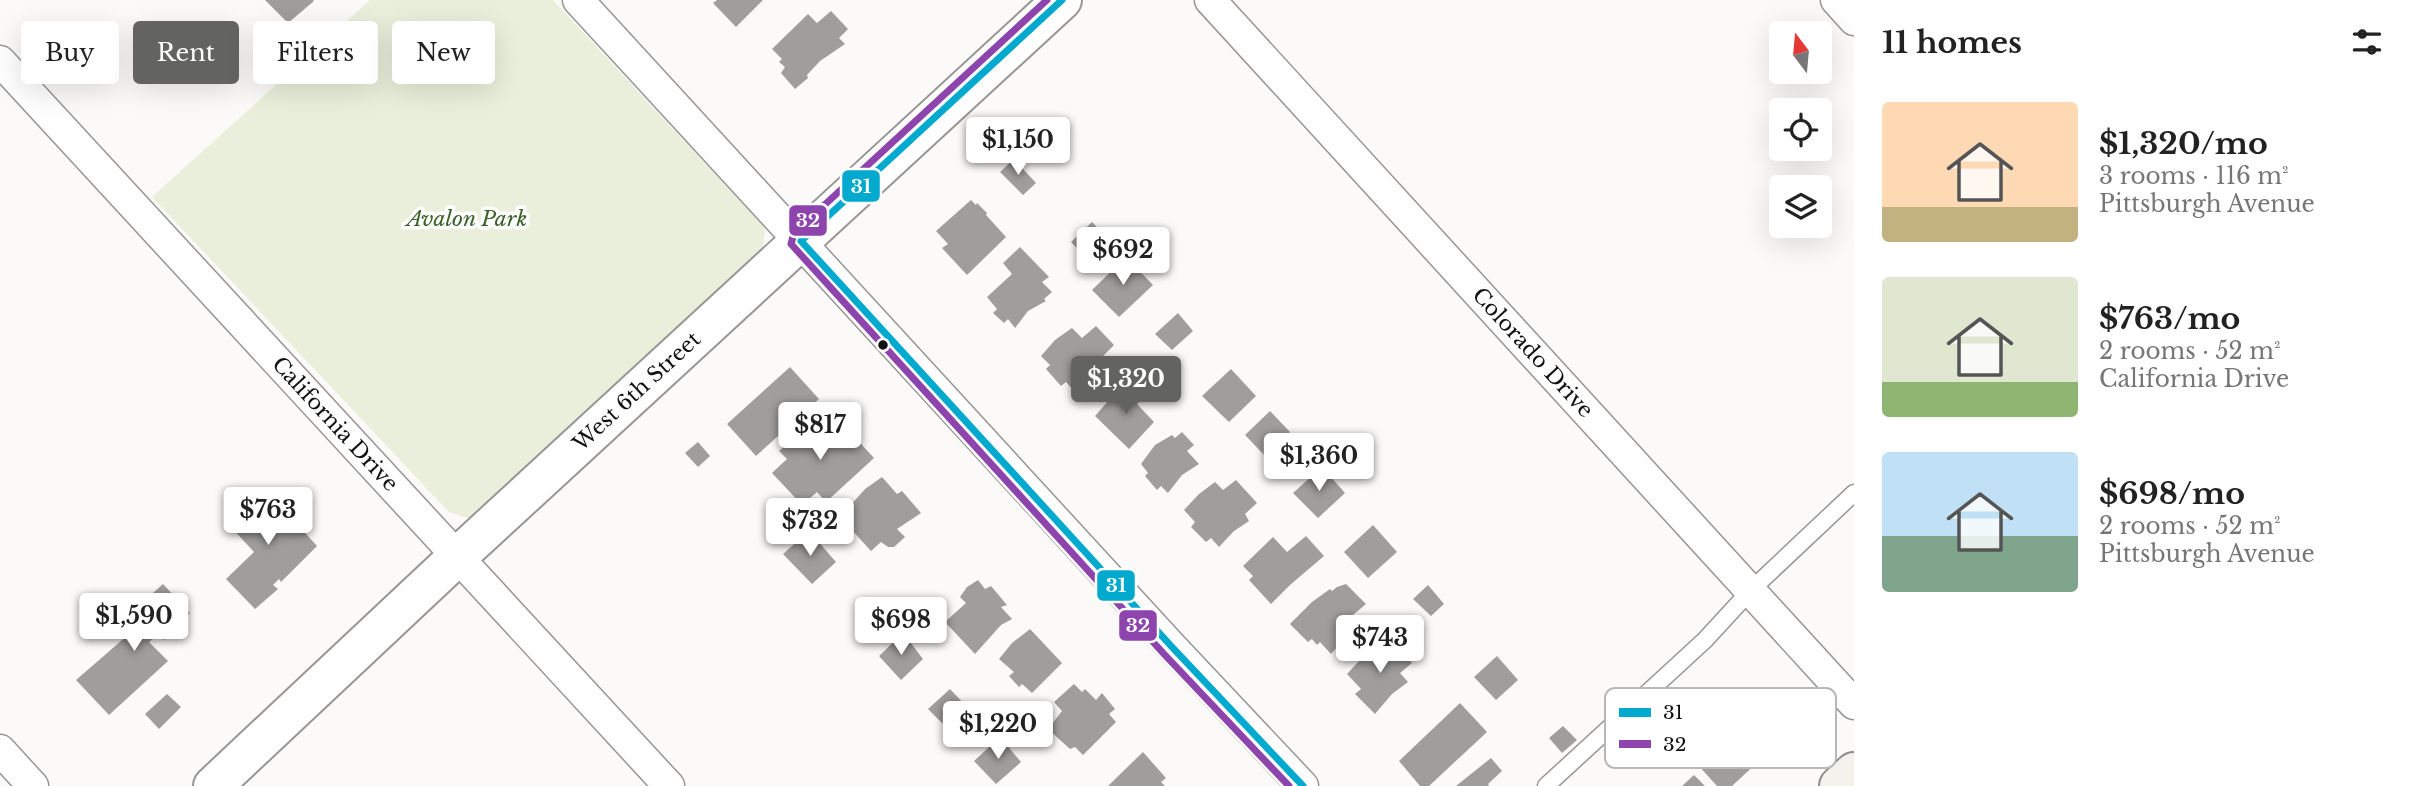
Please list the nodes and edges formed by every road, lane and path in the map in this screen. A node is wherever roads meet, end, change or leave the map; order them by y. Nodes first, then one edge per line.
1 (578, 0) edge
2 (1062, 0) edge
3 (1210, 0) edge
4 (1836, 0) edge
5 (1854, 20) edge
6 (0, 61) edge
7 (801, 241) junction
8 (1854, 493) edge
9 (457, 557) junction
10 (1750, 591) junction
11 (1653, 688) edge
12 (1854, 704) edge
13 (1605, 732) edge
14 (0, 750) edge
15 (1854, 772) edge
16 (33, 786) edge
17 (213, 786) edge
18 (669, 786) edge
19 (1303, 786) edge
20 (1546, 786) edge
21 (1839, 786) edge

1 - 7 street
2 - 7 street, West 6th Street
3 - 10 street, Colorado Drive
4 - 5 street
6 - 9 street, California Drive
7 - 9 street, West 6th Street
7 - 19 street
8 - 10 lane
9 - 17 street, West 6th Street
9 - 18 street, California Drive
10 - 11 lane
10 - 12 street, Colorado Drive
13 - 20 lane
14 - 16 street
15 - 21 main road

